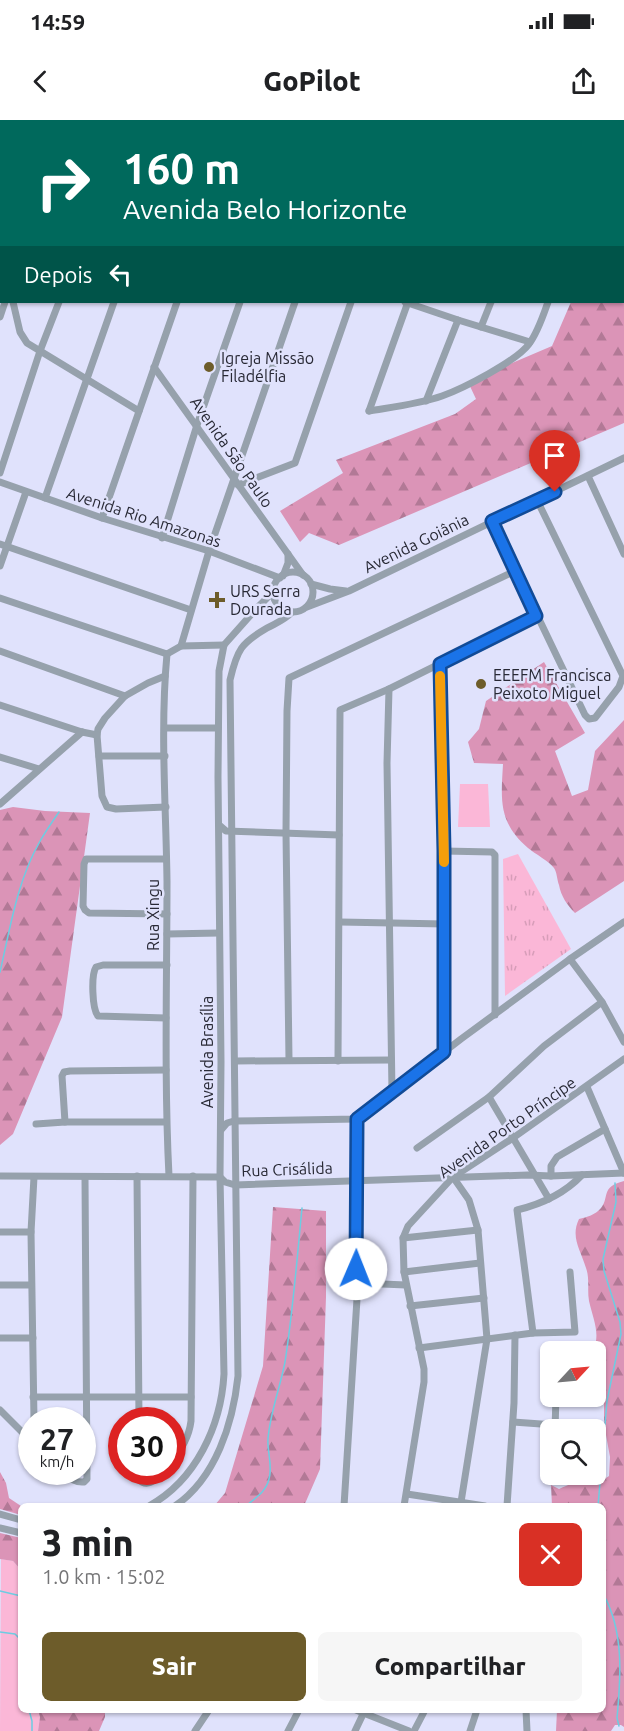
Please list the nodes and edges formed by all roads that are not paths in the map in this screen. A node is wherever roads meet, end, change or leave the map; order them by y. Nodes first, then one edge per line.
1 (13, 303) edge
2 (58, 303) edge
3 (114, 303) edge
4 (177, 303) edge
5 (240, 303) edge
6 (295, 303) edge
7 (351, 303) edge
8 (407, 303) edge
9 (410, 303) edge
10 (491, 303) edge
11 (548, 303) edge
12 (458, 320) junction
13 (481, 327) junction
14 (530, 342) junction
15 (40, 351) junction
16 (154, 367) junction
17 (86, 378) junction
18 (426, 401) junction
19 (139, 411) junction
20 (197, 425) junction
21 (624, 458) edge
22 (0, 473) edge
23 (588, 477) junction
24 (0, 482) edge
25 (236, 482) junction
26 (26, 492) junction
27 (45, 498) junction
28 (537, 500) junction
29 (102, 518) junction
30 (492, 521) junction
31 (162, 538) junction
32 (3, 545) edge
33 (209, 551) junction
34 (288, 554) junction
35 (624, 555) edge
36 (0, 566) edge
37 (515, 571) junction
38 (303, 575) junction
39 (281, 577) junction
40 (311, 584) junction
41 (349, 591) junction
42 (273, 592) junction
43 (0, 598) edge
44 (307, 607) junction
45 (191, 610) junction
46 (291, 612) junction
47 (536, 616) junction
48 (224, 645) junction
49 (181, 646) junction
50 (0, 651) edge
51 (167, 654) junction
52 (440, 664) junction
53 (165, 676) junction
54 (389, 689) junction
55 (125, 696) junction
56 (0, 705) edge
57 (165, 728) junction
58 (218, 728) junction
59 (82, 732) junction
60 (97, 735) junction
61 (99, 756) junction
62 (165, 756) junction
63 (0, 757) edge
64 (39, 769) junction
65 (0, 804) edge
66 (166, 807) junction
67 (219, 825) junction
68 (232, 832) junction
69 (286, 833) junction
70 (339, 835) junction
71 (444, 851) junction
72 (166, 859) junction
73 (219, 890) junction
74 (233, 903) junction
75 (167, 914) junction
76 (340, 922) junction
77 (390, 922) junction
78 (624, 922) edge
79 (445, 924) junction
80 (219, 933) junction
81 (167, 934) junction
82 (570, 959) junction
83 (167, 965) junction
84 (220, 981) junction
85 (234, 996) junction
86 (221, 1001) junction
87 (602, 1002) junction
88 (234, 1011) junction
89 (495, 1015) junction
90 (166, 1018) junction
91 (624, 1042) edge
92 (444, 1052) junction
93 (624, 1059) edge
94 (289, 1060) junction
95 (391, 1060) junction
96 (235, 1061) junction
97 (338, 1061) junction
98 (166, 1070) junction
99 (587, 1087) junction
100 (392, 1092) junction
101 (489, 1097) junction
102 (357, 1119) junction
103 (234, 1121) junction
104 (65, 1122) junction
105 (166, 1122) junction
106 (36, 1124) dead end
107 (606, 1129) junction
108 (221, 1130) junction
109 (513, 1138) junction
110 (417, 1148) dead end
111 (624, 1173) edge
112 (582, 1175) junction
113 (0, 1176) edge
114 (137, 1176) junction
115 (169, 1176) junction
116 (193, 1176) junction
117 (535, 1176) junction
118 (550, 1176) junction
119 (34, 1177) junction
120 (85, 1177) junction
121 (220, 1177) junction
122 (453, 1177) junction
123 (357, 1181) junction
124 (235, 1185) junction
125 (549, 1199) junction
126 (478, 1230) junction
127 (0, 1232) edge
128 (31, 1232) junction
129 (404, 1238) junction
130 (480, 1263) junction
131 (404, 1272) junction
132 (570, 1272) dead end
133 (358, 1283) junction
134 (0, 1285) edge
135 (32, 1285) junction
136 (406, 1285) junction
137 (484, 1298) junction
138 (410, 1306) junction
139 (533, 1333) junction
140 (515, 1335) junction
141 (0, 1338) edge
142 (33, 1338) junction
143 (488, 1339) junction
144 (418, 1348) junction
145 (33, 1397) junction
146 (139, 1397) junction
147 (191, 1397) junction
148 (86, 1398) junction
149 (33, 1407) edge
150 (86, 1407) edge
151 (139, 1407) edge
152 (0, 1410) edge
153 (513, 1422) junction
154 (540, 1425) edge
155 (18, 1428) edge
156 (186, 1439) edge
157 (407, 1494) junction
158 (461, 1502) junction
159 (153, 1503) edge
160 (178, 1503) edge
161 (344, 1503) edge
162 (405, 1503) edge
163 (467, 1503) edge
164 (507, 1503) edge
165 (0, 1514) edge
166 (18, 1519) edge
167 (0, 1528) edge
168 (18, 1532) edge
169 (208, 1713) edge
170 (297, 1713) edge
171 (360, 1713) edge
172 (366, 1713) edge
173 (423, 1713) edge
174 (476, 1713) edge
175 (526, 1713) edge
176 (195, 1731) edge
177 (288, 1731) edge
178 (355, 1731) edge
179 (409, 1731) edge
180 (414, 1731) edge
181 (470, 1731) edge
182 (527, 1731) edge

1 - 15 street
2 - 15 street
3 - 17 street
4 - 16 street
5 - 20 street
6 - 25 street
7 - 25 street
8 - 18 street
9 - 12 street
10 - 13 street
11 - 14 street
12 - 13 street
12 - 18 street
13 - 14 street
14 - 18 street
15 - 17 street
15 - 22 street
16 - 19 street
16 - 20 street, Avenida São Paulo
17 - 19 street
17 - 27 street
19 - 29 street
20 - 25 street, Avenida São Paulo
20 - 31 street
21 - 23 street, Avenida Goiânia
23 - 28 street, Avenida Goiânia
23 - 35 street
24 - 26 street, Avenida Rio Amazonas
25 - 33 street
25 - 34 street, Avenida São Paulo
26 - 27 street, Avenida Rio Amazonas
26 - 32 street
27 - 29 street, Avenida Rio Amazonas
28 - 30 street, Avenida Goiânia
28 - 47 street
29 - 31 street, Avenida Rio Amazonas
30 - 37 street
30 - 41 street, Avenida Goiânia
31 - 33 street, Avenida Rio Amazonas
32 - 36 street
32 - 45 street
33 - 39 street, Avenida Rio Amazonas
33 - 45 street
34 - 38 street, Avenida São Paulo
34 - 39 street
37 - 47 street
37 - 69 street
38 - 39 street
38 - 40 street
39 - 42 street
40 - 41 street, Avenida Goiânia
40 - 44 street
41 - 44 street, Avenida Goiânia
42 - 46 street
42 - 48 street
43 - 51 street
44 - 46 street
45 - 49 street
46 - 68 street, Avenida Brasília
47 - 52 street
48 - 49 street
48 - 58 street, Avenida Brasília
49 - 51 street
50 - 55 street
51 - 53 street, Rua Xingu
52 - 54 street
52 - 71 street
53 - 55 street
53 - 57 street, Rua Xingu
54 - 70 street
54 - 77 street
55 - 60 street
56 - 59 street
57 - 58 street
57 - 62 street, Rua Xingu
58 - 67 street, Avenida Brasília
59 - 60 street
59 - 64 street
60 - 61 street
61 - 62 street
61 - 66 street
62 - 66 street, Rua Xingu
63 - 64 street
64 - 65 street
66 - 72 street, Rua Xingu
67 - 68 street
67 - 73 street, Avenida Brasília
68 - 69 street
68 - 74 street, Avenida Brasília
69 - 70 street
69 - 94 street
70 - 76 street
71 - 79 street
71 - 89 street
72 - 75 street, Rua Xingu
72 - 75 street
73 - 74 street
73 - 80 street, Avenida Brasília
74 - 85 street, Avenida Brasília
75 - 81 street, Rua Xingu
76 - 77 street
76 - 97 street
77 - 79 street
77 - 95 street
78 - 82 street
79 - 92 street
80 - 81 street
80 - 84 street, Avenida Brasília
81 - 83 street, Rua Xingu
82 - 87 street
82 - 89 street
83 - 90 street, Rua Xingu
83 - 90 street
84 - 85 street
84 - 86 street, Avenida Brasília
85 - 88 street, Avenida Brasília
86 - 88 street
86 - 108 street, Avenida Brasília
87 - 91 street
87 - 101 street
88 - 96 street, Avenida Brasília
89 - 92 street
90 - 98 street, Rua Xingu
92 - 100 street
93 - 99 street, Avenida Porto Príncipe
94 - 96 street
94 - 97 street
95 - 97 street
95 - 100 street
96 - 103 street, Avenida Brasília
98 - 104 street
98 - 105 street, Rua Xingu
99 - 107 street
99 - 109 street, Avenida Porto Príncipe
100 - 102 street
101 - 109 street
101 - 110 street
102 - 103 street
102 - 123 street
103 - 108 street
103 - 124 street, Avenida Brasília
104 - 105 street
104 - 106 street
105 - 115 street, Rua Xingu
107 - 111 street
107 - 118 street
108 - 121 street, Avenida Brasília
109 - 117 street
109 - 122 street, Avenida Porto Príncipe
111 - 112 street, Rua Crisálida
112 - 118 street, Rua Crisálida
112 - 125 street
113 - 119 street
114 - 115 street
114 - 120 street
114 - 146 street
115 - 116 street
116 - 121 street
116 - 147 street
117 - 118 street, Rua Crisálida
117 - 122 street, Rua Crisálida
117 - 125 street
119 - 120 street
119 - 128 street
120 - 148 street
121 - 124 street, Rua Crisálida
121 - 159 street, Avenida Brasília
122 - 123 street, Rua Crisálida
122 - 126 street
122 - 129 street, Avenida Porto Príncipe
123 - 124 street, Rua Crisálida
123 - 133 street
124 - 160 street, Avenida Brasília
125 - 139 street
126 - 129 street
126 - 130 street
127 - 128 street
128 - 135 street
129 - 131 street
130 - 131 street
130 - 137 street
131 - 136 street
132 - 139 street
133 - 136 street
133 - 161 street
134 - 135 street
135 - 142 street
136 - 138 street
137 - 138 street
137 - 143 street
138 - 144 street
139 - 140 street
140 - 143 street
140 - 153 street
141 - 142 street
142 - 145 street
143 - 144 street
143 - 158 street
144 - 157 street
145 - 148 street
145 - 149 street
146 - 147 street
146 - 148 street
146 - 151 street
147 - 156 street
148 - 150 street
152 - 155 street
153 - 154 street
153 - 164 street
157 - 158 street
157 - 162 street
158 - 163 street
165 - 166 street
167 - 168 street
169 - 176 street
170 - 177 street
171 - 178 street
172 - 179 street
173 - 180 street
174 - 181 street
175 - 182 street

